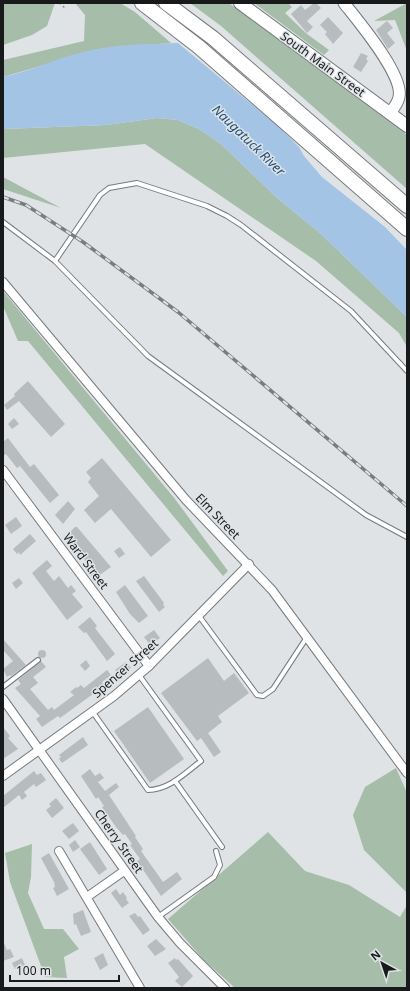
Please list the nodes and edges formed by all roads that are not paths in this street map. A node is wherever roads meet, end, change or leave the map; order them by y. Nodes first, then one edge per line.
1 (142, 3) edge
2 (166, 3) edge
3 (240, 3) edge
4 (344, 3) edge
5 (390, 113) junction
6 (407, 126) edge
7 (407, 206) edge
8 (3, 222) edge
9 (407, 229) edge
10 (55, 261) junction
11 (3, 282) edge
12 (407, 371) edge
13 (3, 470) edge
14 (407, 537) edge
15 (249, 564) junction
16 (199, 616) junction
17 (306, 637) junction
18 (38, 660) dead end
19 (149, 666) junction
20 (139, 675) junction
21 (3, 687) edge
22 (3, 699) edge
23 (92, 711) junction
24 (39, 749) junction
25 (407, 772) edge
26 (3, 776) edge
27 (175, 781) junction
28 (222, 847) dead end
29 (59, 851) dead end
30 (216, 851) dead end
31 (124, 871) junction
32 (87, 897) junction
33 (158, 917) junction
34 (140, 988) edge
35 (224, 988) edge

1 - 9 highway
2 - 7 highway
3 - 5 main road, South Main Street
4 - 5 street
5 - 6 main road, South Main Street
8 - 10 lane
10 - 12 lane
10 - 14 lane
11 - 15 street, Elm Street
13 - 19 street, Ward Street
15 - 16 street, Spencer Street
15 - 17 street, Elm Street
16 - 17 lane
16 - 19 street, Spencer Street
17 - 25 street, Elm Street
18 - 21 lane
19 - 20 street, Spencer Street
20 - 23 street, Spencer Street
20 - 27 lane
22 - 24 street, Cherry Street
23 - 24 street, Spencer Street
23 - 27 lane
24 - 26 street, Spencer Street
24 - 31 street, Cherry Street
27 - 28 lane
29 - 32 street
30 - 33 lane
31 - 32 street
31 - 33 street, Cherry Street
32 - 34 street
33 - 35 street, Cherry Street

